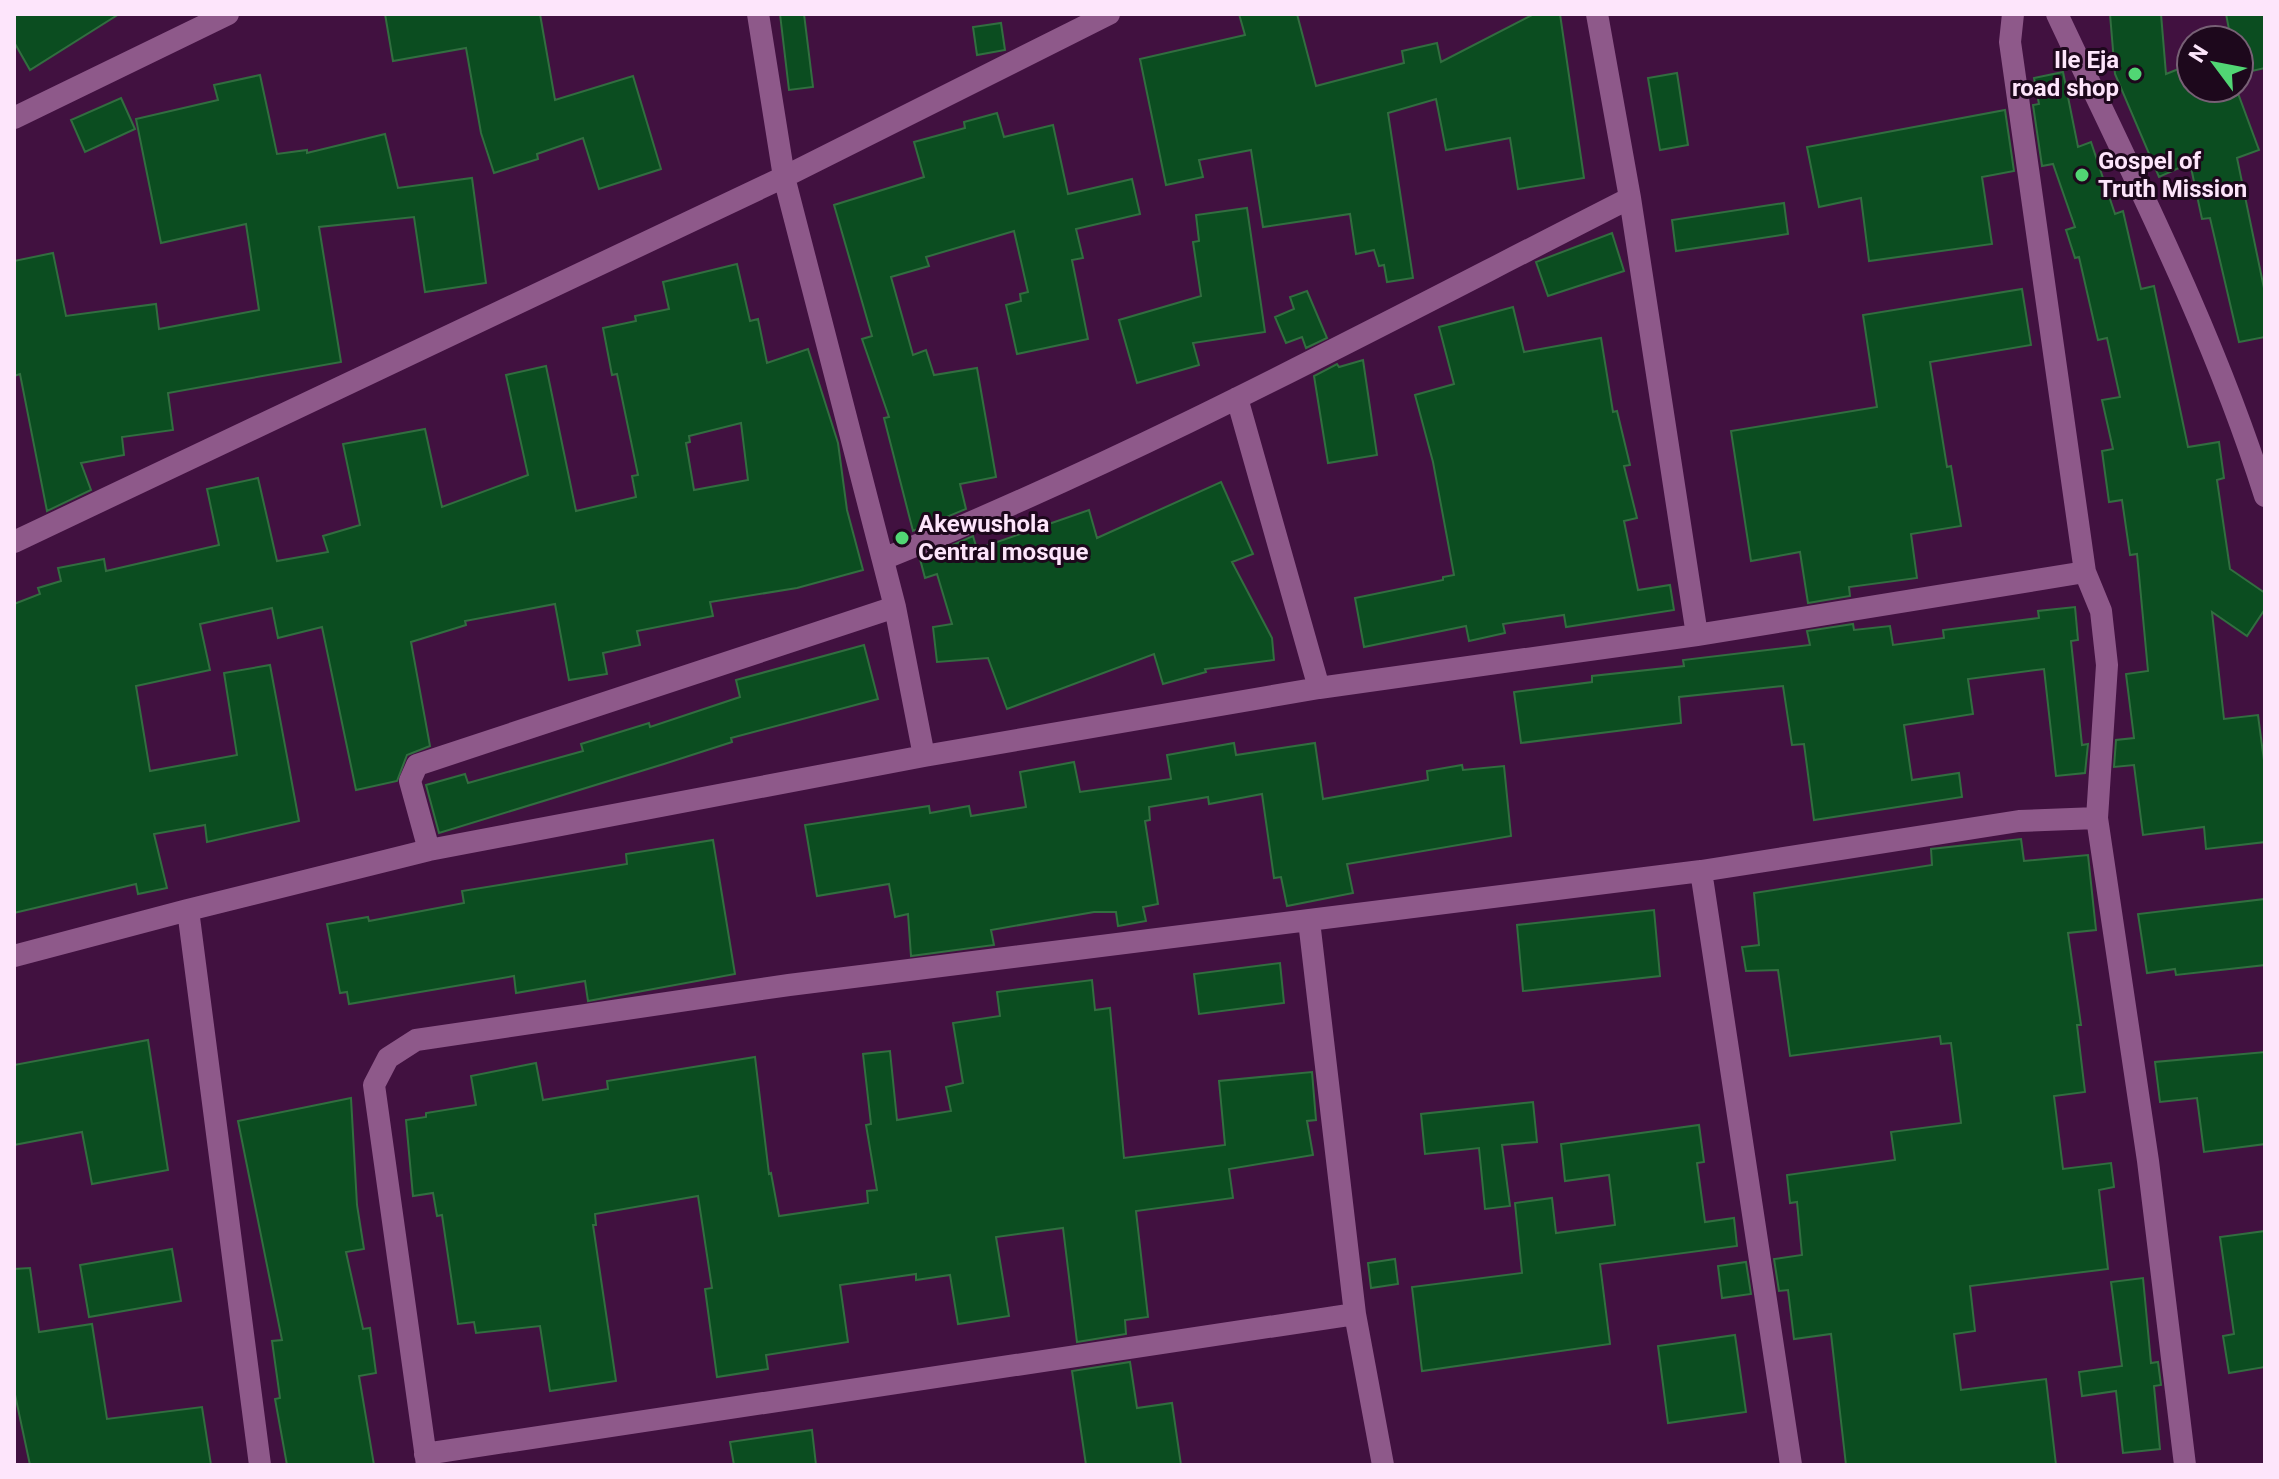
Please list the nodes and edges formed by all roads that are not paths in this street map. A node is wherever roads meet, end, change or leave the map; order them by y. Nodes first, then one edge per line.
1 (228, 14) edge
2 (758, 14) edge
3 (1109, 14) edge
4 (1597, 14) edge
5 (2013, 14) edge
6 (2057, 14) edge
7 (14, 118) edge
8 (784, 177) junction
9 (1630, 198) junction
10 (1237, 398) junction
11 (2265, 496) edge
12 (14, 542) edge
13 (883, 559) junction
14 (2085, 572) junction
15 (895, 607) junction
16 (1697, 635) junction
17 (1319, 688) junction
18 (924, 756) junction
19 (2097, 818) junction
20 (429, 850) junction
21 (1701, 871) junction
22 (188, 910) junction
23 (1309, 921) junction
24 (14, 956) edge
25 (1355, 1314) junction
26 (426, 1460) edge
27 (260, 1465) edge
28 (1383, 1465) edge
29 (1791, 1465) edge
30 (2185, 1465) edge

1 - 7 street
2 - 8 street
3 - 8 street
4 - 9 street
5 - 14 street
6 - 11 street
8 - 12 street
8 - 13 street
9 - 10 street
9 - 16 street
10 - 13 street
10 - 17 street
13 - 15 street
14 - 16 street
14 - 19 street
15 - 18 street
15 - 20 street
16 - 17 street
17 - 18 street
18 - 20 street
19 - 21 street
19 - 30 street
20 - 22 street
21 - 23 street
21 - 29 street
22 - 24 street
22 - 27 street
23 - 25 street
23 - 26 street
25 - 26 street
25 - 28 street

